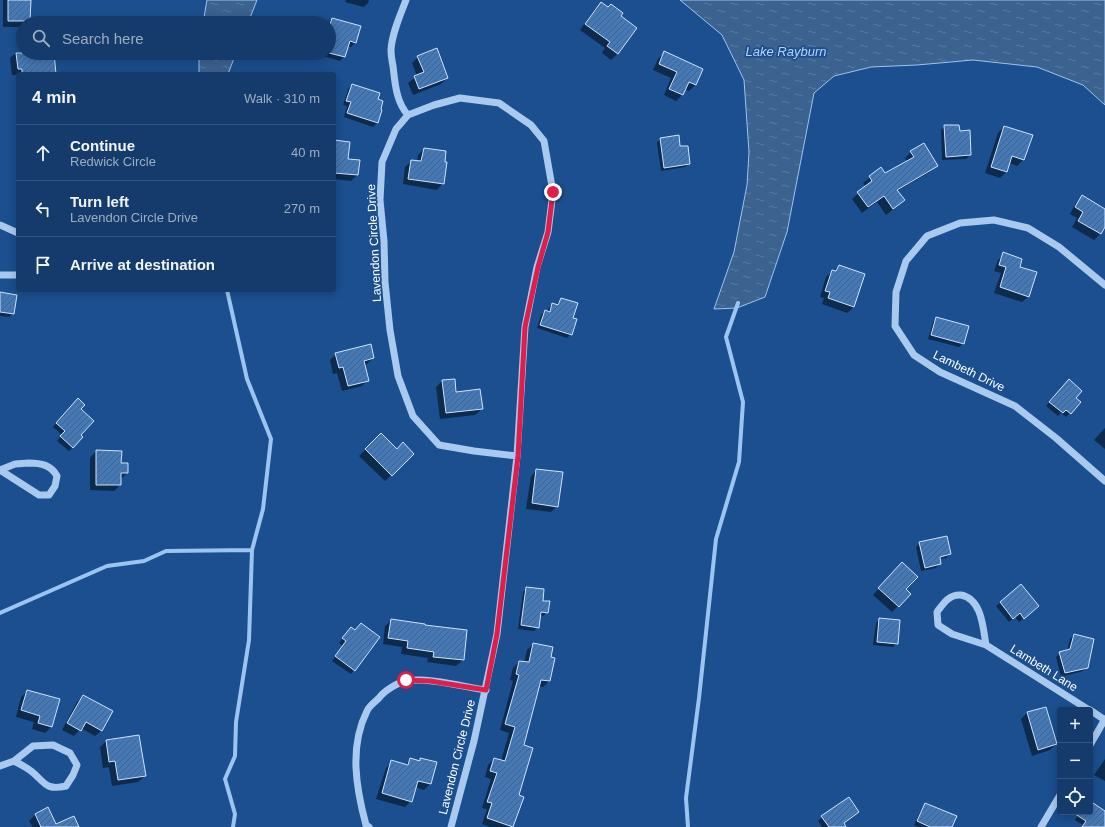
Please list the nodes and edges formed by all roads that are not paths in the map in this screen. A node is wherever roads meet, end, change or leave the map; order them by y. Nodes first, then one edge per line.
1 (406, 0) edge
2 (408, 115) junction
3 (0, 225) edge
4 (16, 232) edge
5 (0, 275) edge
6 (16, 275) edge
7 (1105, 284) edge
8 (518, 456) junction
9 (0, 470) edge
10 (1105, 481) edge
11 (986, 645) junction
12 (486, 690) junction
13 (1085, 707) edge
14 (1093, 712) edge
15 (1105, 719) edge
16 (1091, 743) edge
17 (14, 761) junction
18 (0, 766) edge
19 (1057, 801) edge
20 (369, 827) edge
21 (451, 827) edge
22 (1041, 827) edge

1 - 2 street
2 - 8 street, Lavendon Circle Drive
2 - 8 street, Lavendon Circle Drive
3 - 4 street
5 - 6 street
7 - 10 street, Lambeth Drive
8 - 12 street, Lavendon Circle Drive
9 - 9 street
11 - 11 street, Lambeth Lane
11 - 13 street, Lambeth Lane
12 - 20 street
12 - 21 street, Lavendon Circle Drive
14 - 15 street, Lambeth Lane
15 - 16 street
17 - 17 street
17 - 18 street
19 - 22 street

